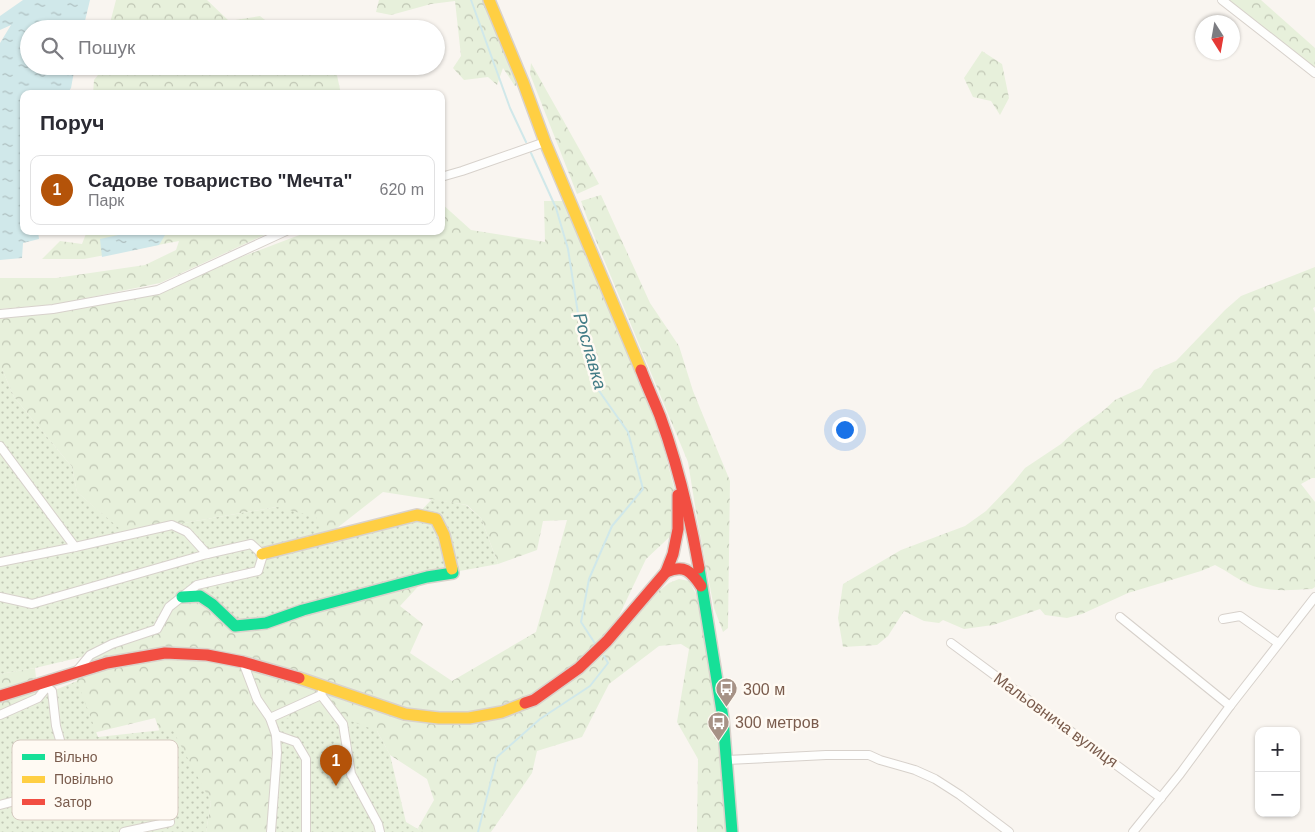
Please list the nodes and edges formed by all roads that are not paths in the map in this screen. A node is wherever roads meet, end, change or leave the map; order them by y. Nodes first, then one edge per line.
1 (489, 0) edge
2 (1222, 0) edge
3 (1315, 72) edge
4 (545, 142) junction
5 (445, 175) edge
6 (277, 235) edge
7 (0, 314) edge
8 (0, 446) edge
9 (679, 478) junction
10 (75, 547) junction
11 (206, 554) junction
12 (262, 554) junction
13 (0, 561) edge
14 (666, 572) junction
15 (703, 590) junction
16 (0, 597) edge
17 (182, 597) junction
18 (1315, 598) edge
19 (1120, 617) dead end
20 (1223, 620) dead end
21 (951, 643) dead end
22 (1278, 643) junction
23 (243, 662) junction
24 (76, 673) junction
25 (46, 684) junction
26 (322, 691) junction
27 (0, 696) edge
28 (1230, 706) junction
29 (0, 715) edge
30 (270, 718) junction
31 (276, 735) junction
32 (60, 740) edge
33 (727, 760) junction
34 (1161, 798) junction
35 (170, 820) edge
36 (124, 832) edge
37 (270, 832) edge
38 (306, 832) edge
39 (380, 832) edge
40 (732, 832) edge
41 (1009, 832) edge
42 (1133, 832) edge

1 - 4 main road
2 - 3 street
4 - 5 street
4 - 9 main road
6 - 7 street
8 - 10 street
9 - 14 main road
9 - 15 main road
10 - 11 street
10 - 13 street
11 - 12 street
11 - 16 street
12 - 17 street
12 - 17 main road
14 - 15 main road
14 - 26 main road
15 - 33 main road
17 - 24 street
18 - 22 street
19 - 28 street
20 - 22 street
21 - 34 street, Мальовнича вулиця
22 - 28 street
23 - 24 main road
23 - 26 main road
23 - 30 street
24 - 25 main road
25 - 27 main road
25 - 29 street
25 - 32 street
26 - 30 street
26 - 39 street
28 - 34 street
30 - 31 street
31 - 37 street
31 - 38 street
33 - 40 main road
33 - 41 street
34 - 42 street
35 - 36 street

